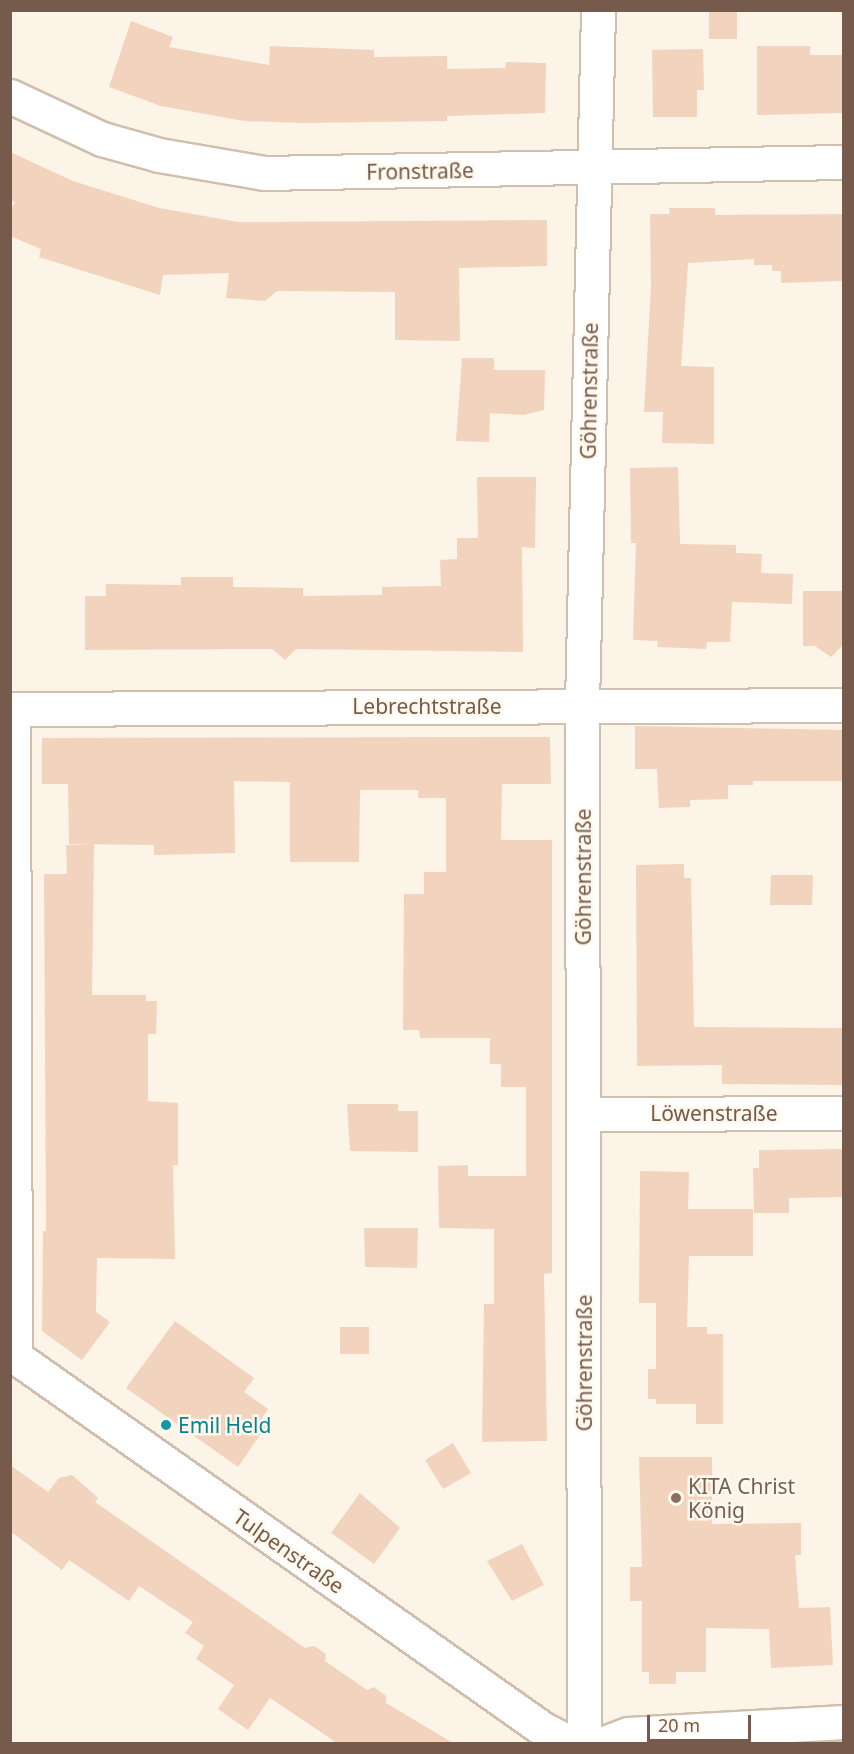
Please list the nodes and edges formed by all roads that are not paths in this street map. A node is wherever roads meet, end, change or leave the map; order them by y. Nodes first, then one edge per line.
1 (598, 10) edge
2 (10, 96) edge
3 (843, 162) edge
4 (594, 167) junction
5 (582, 705) junction
6 (843, 705) edge
7 (11, 709) edge
8 (843, 1113) edge
9 (584, 1114) junction
10 (13, 1355) edge
11 (843, 1722) edge
12 (572, 1743) edge
13 (584, 1743) edge
14 (602, 1743) edge

1 - 4 street, Göhrenstraße
2 - 4 street, Fronstraße
3 - 4 street, Fronstraße
4 - 5 street, Göhrenstraße
5 - 6 street, Lebrechtstraße
5 - 7 street, Lebrechtstraße
5 - 9 street, Göhrenstraße
7 - 10 street
8 - 9 street, Löwenstraße
9 - 13 street, Göhrenstraße
10 - 12 street, Tulpenstraße
11 - 14 street

